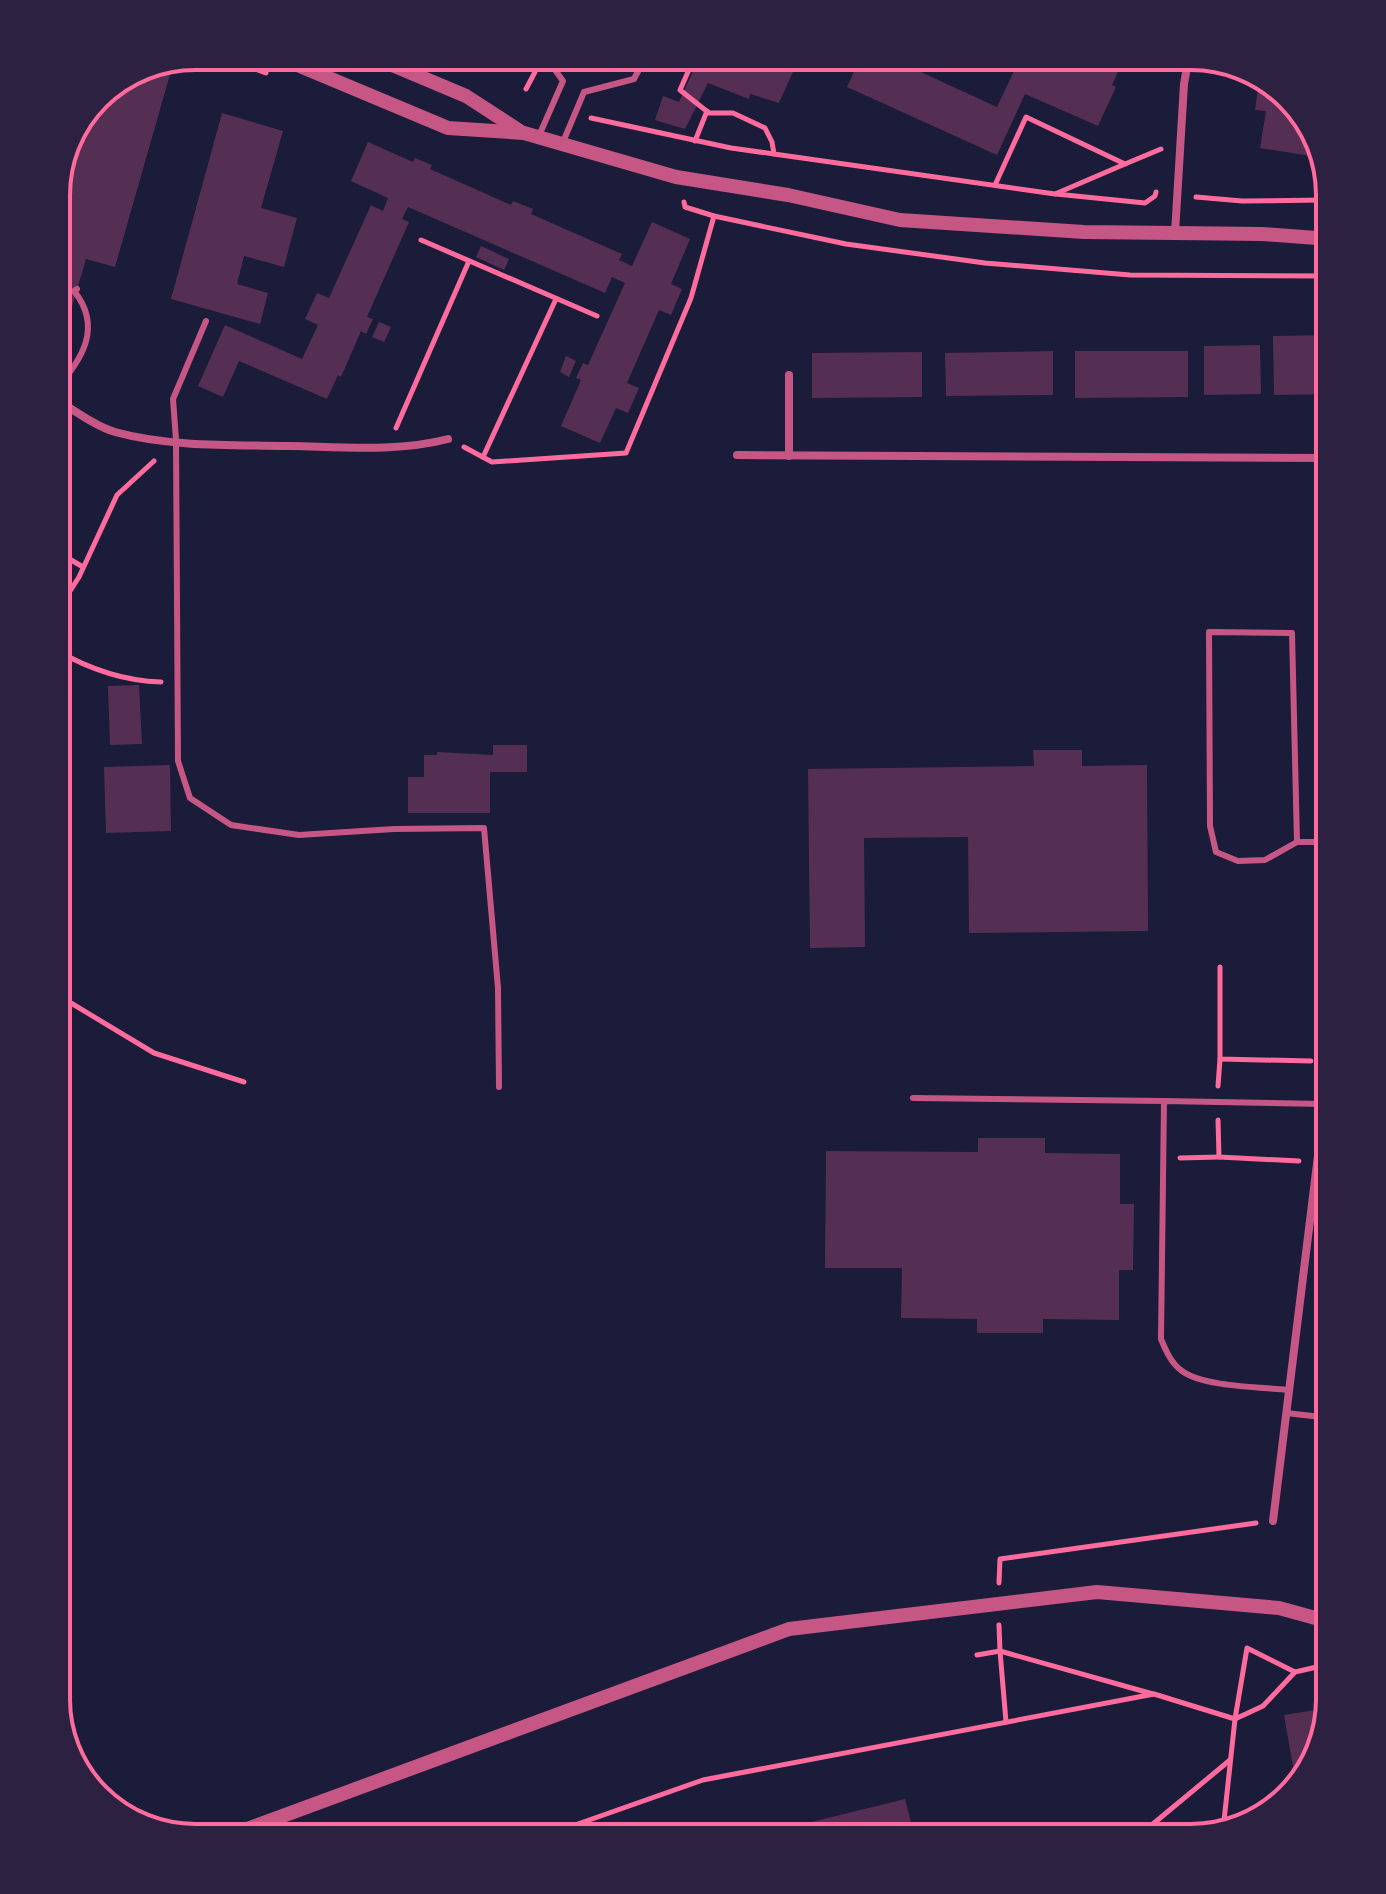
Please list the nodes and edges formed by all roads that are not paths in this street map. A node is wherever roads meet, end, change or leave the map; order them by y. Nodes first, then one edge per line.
1 (310, 70) edge
2 (404, 70) edge
3 (555, 70) edge
4 (639, 70) edge
5 (1186, 70) edge
6 (531, 136) junction
7 (562, 144) junction
8 (1175, 234) junction
9 (1316, 238) edge
10 (77, 289) dead end
11 (206, 321) dead end
12 (70, 374) edge
13 (789, 375) dead end
14 (70, 407) edge
15 (448, 439) road end
16 (176, 440) junction
17 (737, 455) dead end
18 (789, 456) junction
19 (1316, 458) edge
20 (1297, 842) junction
21 (1316, 842) edge
22 (499, 1087) dead end
23 (913, 1098) dead end
24 (1164, 1101) junction
25 (1316, 1104) edge
26 (1316, 1170) edge
27 (1289, 1390) junction
28 (1286, 1413) junction
29 (1316, 1416) edge
30 (1273, 1521) road end
31 (1316, 1618) edge
32 (261, 1824) edge

1 - 6 street
2 - 6 street
3 - 6 lane
4 - 7 lane
5 - 8 street
6 - 7 street
7 - 8 street
8 - 9 street
10 - 12 lane
11 - 16 lane
13 - 18 street
14 - 16 street
15 - 16 street
16 - 22 lane
17 - 18 street
18 - 19 street
20 - 20 lane
20 - 21 lane
23 - 24 lane
24 - 25 lane
24 - 27 lane
26 - 27 street
27 - 28 street
28 - 29 lane
28 - 30 street
31 - 32 street

